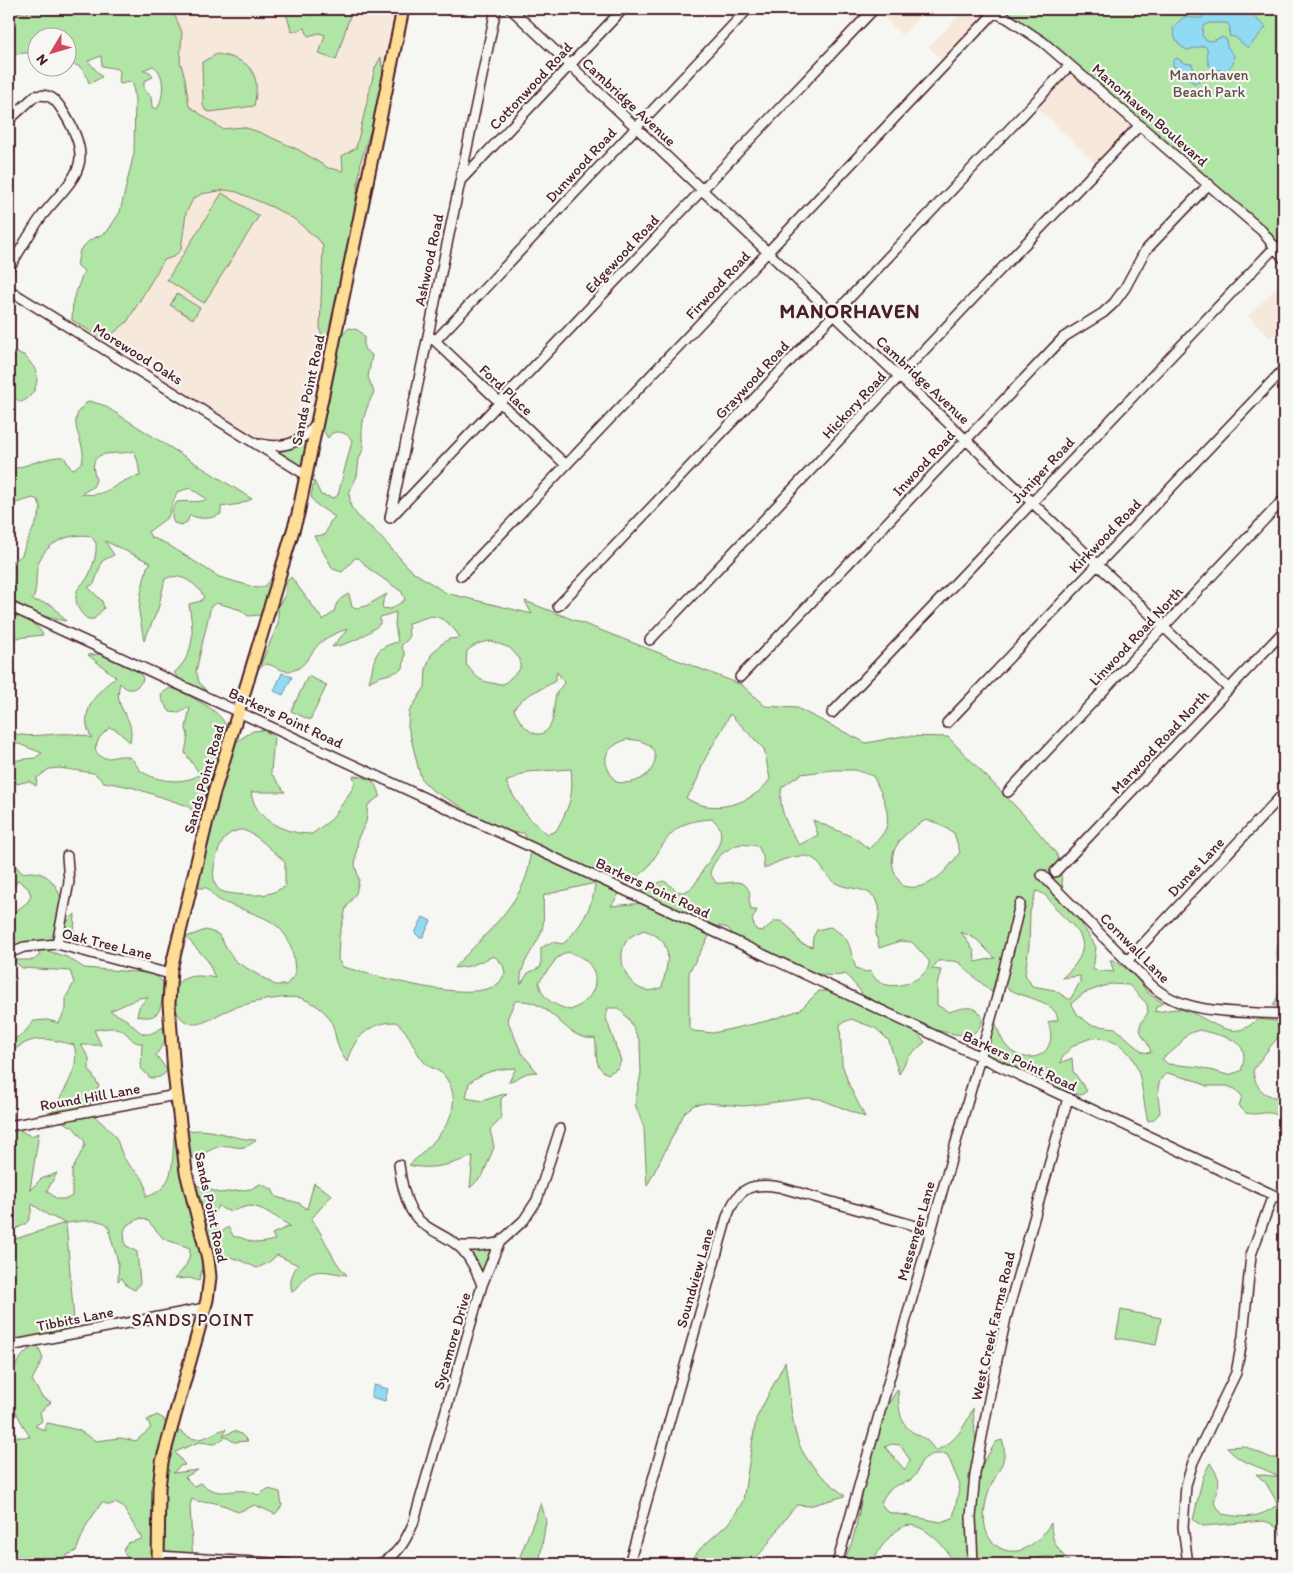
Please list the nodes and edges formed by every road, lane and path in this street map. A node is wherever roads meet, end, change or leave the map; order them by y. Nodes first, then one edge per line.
1 (404, 9) edge
2 (496, 9) edge
3 (511, 9) edge
4 (623, 9) edge
5 (748, 9) edge
6 (874, 9) edge
7 (985, 9) edge
8 (995, 12) junction
9 (570, 65) junction
10 (1070, 65) junction
11 (9, 120) edge
12 (1140, 125) junction
13 (636, 127) junction
14 (459, 182) junction
15 (1209, 184) junction
16 (702, 190) junction
17 (1276, 246) junction
18 (768, 252) junction
19 (1284, 259) edge
20 (9, 268) edge
21 (9, 290) edge
22 (834, 314) junction
23 (431, 337) junction
24 (1284, 368) edge
25 (900, 377) junction
26 (500, 403) junction
27 (316, 424) junction
28 (966, 439) junction
29 (253, 442) junction
30 (566, 465) junction
31 (306, 475) junction
32 (1284, 499) edge
33 (1032, 502) junction
34 (390, 518) joint
35 (1098, 564) junction
36 (461, 576) dead end
37 (9, 606) edge
38 (558, 606) dead end
39 (1164, 626) junction
40 (1284, 631) edge
41 (650, 640) dead end
42 (740, 677) dead end
43 (1229, 689) junction
44 (239, 712) junction
45 (832, 713) dead end
46 (947, 722) dead end
47 (1008, 792) dead end
48 (1284, 793) edge
49 (67, 856) dead end
50 (1055, 872) dead end
51 (1042, 876) dead end
52 (1020, 904) dead end
53 (57, 944) junction
54 (9, 952) edge
55 (1127, 961) junction
56 (170, 974) junction
57 (1284, 1014) edge
58 (979, 1058) junction
59 (176, 1095) junction
60 (1068, 1098) junction
61 (9, 1126) edge
62 (560, 1129) dead end
63 (399, 1165) dead end
64 (1273, 1195) junction
65 (1284, 1200) edge
66 (930, 1230) junction
67 (499, 1243) junction
68 (458, 1246) junction
69 (482, 1285) junction
70 (205, 1308) junction
71 (9, 1346) edge
72 (158, 1560) edge
73 (288, 1564) edge
74 (379, 1564) edge
75 (629, 1564) edge
76 (837, 1564) edge
77 (973, 1564) edge
78 (1188, 1564) edge

1 - 27 main road, Sands Point Road
2 - 14 street, Ashwood Road
3 - 9 street, Cambridge Avenue
4 - 9 street, Cottonwood Road
5 - 13 street, Dunwood Road
6 - 16 street, Edgewood Road
7 - 8 street, Manorhaven Boulevard
8 - 10 street, Manorhaven Boulevard
8 - 18 street, Firwood Road
9 - 13 street, Cambridge Avenue
9 - 14 street, Cottonwood Road
10 - 12 street, Manorhaven Boulevard
10 - 22 street, Graywood Road
11 - 20 street
12 - 15 street, Manorhaven Boulevard
12 - 25 street, Hickory Road
13 - 16 street, Cambridge Avenue
13 - 23 street, Dunwood Road
14 - 23 street, Ashwood Road
15 - 17 street, Manorhaven Boulevard
15 - 28 street, Inwood Road
16 - 18 street, Cambridge Avenue
16 - 26 street, Edgewood Road
17 - 19 street, Manorhaven Boulevard
17 - 33 street, Juniper Road
18 - 22 street, Cambridge Avenue
18 - 30 street, Firwood Road
21 - 29 street, Morewood Oaks
22 - 25 street, Cambridge Avenue
22 - 38 street, Graywood Road
23 - 26 street, Ford Place
23 - 34 street, Ashwood Road
24 - 35 street, Kirkwood Road
25 - 28 street, Cambridge Avenue
25 - 41 street, Hickory Road
26 - 30 street, Ford Place
26 - 34 street, Edgewood Road
27 - 29 street, Morewood Oaks
27 - 31 main road, Sands Point Road
28 - 33 street, Cambridge Avenue
28 - 42 street, Inwood Road
29 - 31 street, Morewood Oaks
30 - 36 street, Firwood Road
31 - 44 main road, Sands Point Road
32 - 39 street, Linwood Road North
33 - 35 street, Cambridge Avenue
33 - 45 street, Juniper Road
35 - 39 street, Cambridge Avenue
35 - 46 street, Kirkwood Road
37 - 44 street, Barkers Point Road
39 - 43 street, Cambridge Avenue
39 - 47 street, Linwood Road North
40 - 43 street, Marwood Road North
43 - 50 street, Marwood Road North
44 - 56 main road, Sands Point Road
44 - 58 street, Barkers Point Road
48 - 55 street, Dunes Lane
49 - 53 street
51 - 55 street, Cornwall Lane
52 - 58 street, Messenger Lane
53 - 54 street, Oak Tree Lane
53 - 56 street, Oak Tree Lane
55 - 57 street, Cornwall Lane
56 - 59 main road, Sands Point Road
58 - 60 street, Barkers Point Road
58 - 66 street, Messenger Lane
59 - 61 street, Round Hill Lane
59 - 70 main road, Sands Point Road
60 - 64 street, Barkers Point Road
60 - 77 street, West Creek Farms Road
62 - 67 street, Sycamore Drive
63 - 68 street
64 - 65 street, Barkers Point Road
64 - 78 street
66 - 75 street, Soundview Lane
66 - 76 street, Messenger Lane
67 - 68 street
67 - 69 street, Sycamore Drive
68 - 69 street
69 - 74 street, Sycamore Drive
70 - 71 street, Tibbits Lane
70 - 72 main road, Sands Point Road
72 - 73 street

